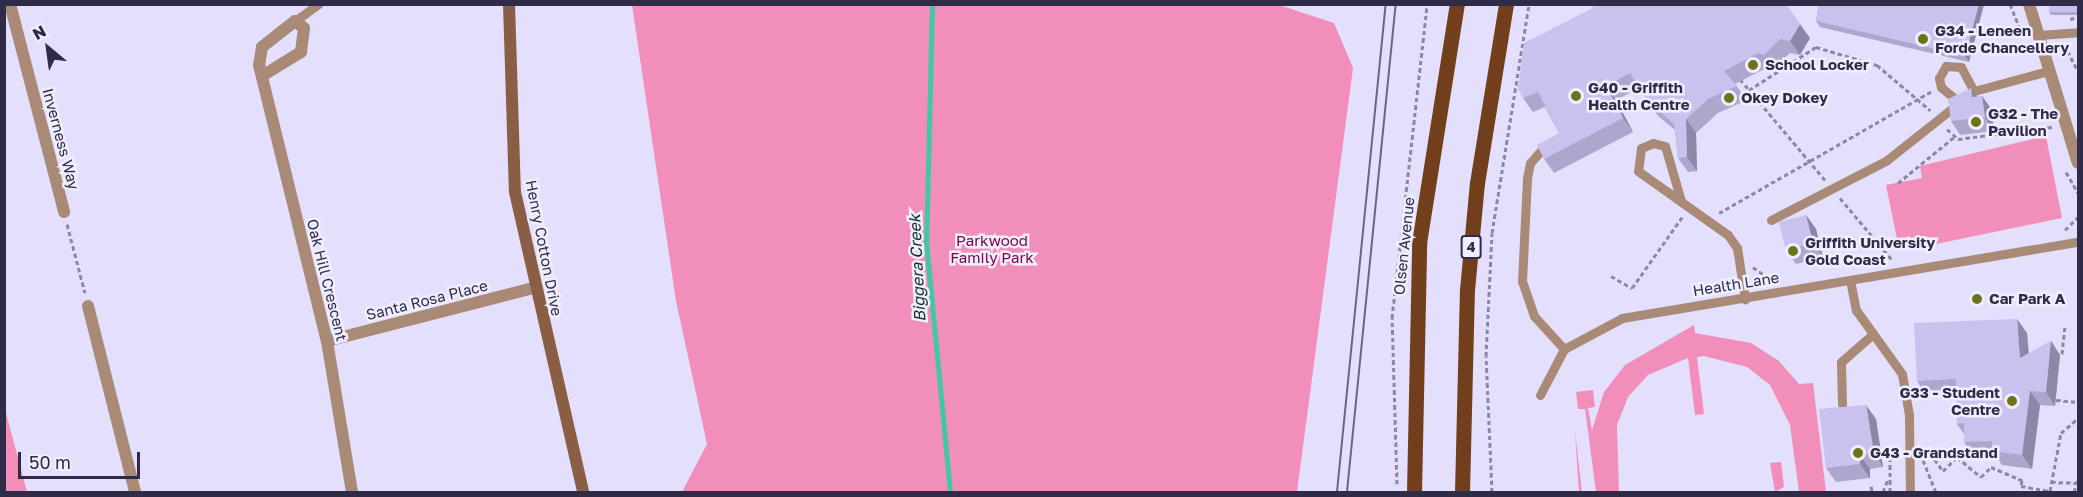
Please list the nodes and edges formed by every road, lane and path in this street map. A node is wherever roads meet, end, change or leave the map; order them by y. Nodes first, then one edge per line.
1 (10, 4) edge
2 (318, 4) edge
3 (509, 4) edge
4 (1450, 4) edge
5 (1457, 4) edge
6 (1506, 4) edge
7 (1529, 4) edge
8 (2029, 4) edge
9 (2034, 4) edge
10 (295, 21) junction
11 (1453, 21) junction
12 (2037, 29) junction
13 (2079, 32) edge
14 (2054, 42) dead end
15 (2048, 71) junction
16 (2079, 72) edge
17 (262, 76) junction
18 (1739, 78) edge
19 (1941, 87) junction
20 (1749, 90) junction
21 (1974, 91) junction
22 (1921, 98) junction
23 (1958, 101) junction
24 (1934, 113) dead end
25 (2054, 127) dead end
26 (1947, 128) edge
27 (1954, 137) junction
28 (1544, 147) edge
29 (1810, 162) junction
30 (2079, 163) edge
31 (2066, 173) dead end
32 (1826, 182) dead end
33 (1898, 183) dead end
34 (2079, 193) edge
35 (1836, 194) dead end
36 (1681, 201) junction
37 (1732, 204) dead end
38 (1689, 207) junction
39 (64, 212) joint
40 (1716, 214) dead end
41 (1723, 220) dead end
42 (1771, 220) dead end
43 (2079, 242) edge
44 (1750, 260) dead end
45 (1902, 260) dead end
46 (1893, 261) junction
47 (1881, 264) dead end
48 (1611, 276) dead end
49 (1850, 280) junction
50 (1776, 282) dead end
51 (534, 288) junction
52 (1745, 299) junction
53 (88, 306) joint
54 (2065, 327) dead end
55 (1873, 334) junction
56 (327, 340) junction
57 (1564, 349) junction
58 (2062, 354) dead end
59 (1540, 395) dead end
60 (2056, 400) dead end
61 (2079, 402) edge
62 (1842, 404) dead end
63 (2079, 418) edge
64 (1921, 455) junction
65 (1910, 458) junction
66 (1888, 479) junction
67 (2079, 479) edge
68 (2050, 482) junction
69 (2076, 483) junction
70 (1871, 486) dead end
71 (135, 492) edge
72 (352, 492) edge
73 (583, 492) edge
74 (1414, 492) edge
75 (1462, 492) edge
76 (1492, 492) edge
77 (1872, 492) edge
78 (1883, 492) edge
79 (1890, 492) edge
80 (1910, 492) edge
81 (1936, 492) edge
82 (2074, 492) edge

1 - 39 street, Inverness Way
2 - 10 lane, Oak Hill Crescent
3 - 51 street, Henry Cotton Drive
4 - 11 main road
5 - 11 main road, Olsen Avenue
6 - 75 main road, 4
7 - 76 path
8 - 12 street
9 - 12 street
10 - 17 street, Oak Hill Crescent
10 - 17 street
11 - 74 main road, Olsen Avenue
12 - 13 lane
12 - 15 street
14 - 16 path
15 - 21 lane
15 - 30 street
17 - 56 street, Oak Hill Crescent
18 - 20 path
19 - 21 lane
19 - 22 path
19 - 23 lane
20 - 22 path
20 - 29 path
21 - 23 lane
22 - 24 path
22 - 29 path
23 - 42 lane
25 - 27 path
26 - 27 path
27 - 33 path
28 - 57 lane
29 - 32 path
29 - 37 path
31 - 34 path
35 - 46 path
36 - 36 lane
36 - 38 lane
38 - 48 path
38 - 52 lane
39 - 53 path
40 - 41 path
43 - 49 lane, Health Lane
44 - 50 path
45 - 46 path
46 - 47 path
49 - 52 lane, Health Lane
49 - 55 lane
51 - 56 street, Santa Rosa Place
51 - 73 street, Henry Cotton Drive
52 - 57 lane, Health Lane
53 - 71 street
54 - 58 path
55 - 62 lane
55 - 65 lane
56 - 72 street, Oak Hill Crescent
57 - 59 lane
60 - 61 path
63 - 68 path
64 - 65 path
64 - 68 path
64 - 81 path
65 - 66 path
65 - 80 lane
66 - 78 path
66 - 79 path
67 - 69 path
68 - 69 path
69 - 82 path
70 - 77 path

